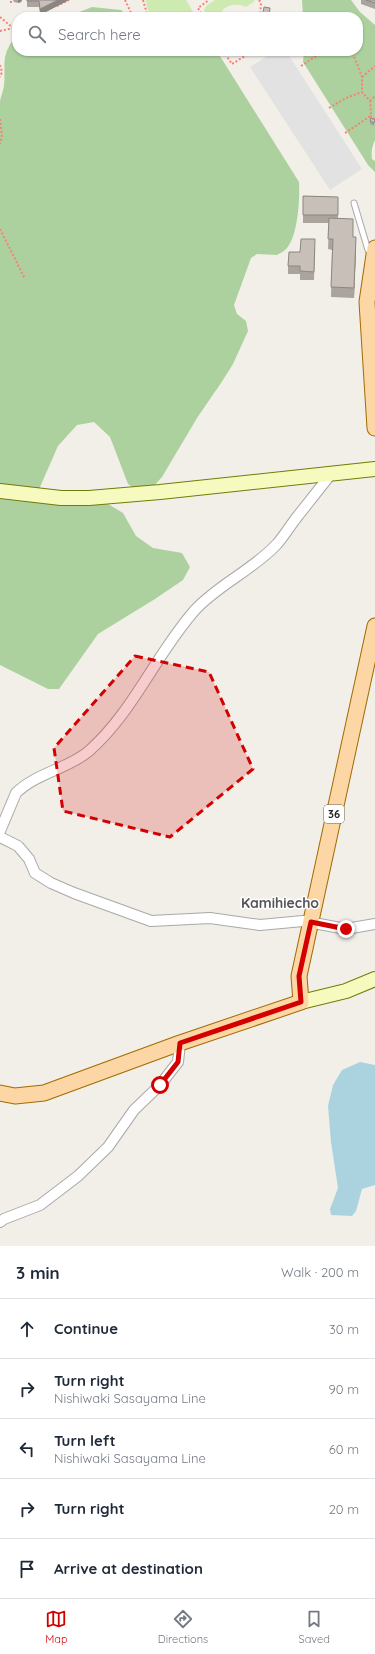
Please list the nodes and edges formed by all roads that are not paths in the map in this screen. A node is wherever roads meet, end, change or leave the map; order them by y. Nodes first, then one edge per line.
1 (354, 203) dead end
2 (374, 253) edge
3 (375, 428) edge
4 (375, 469) edge
5 (331, 474) junction
6 (0, 490) edge
7 (375, 626) edge
8 (0, 831) edge
9 (0, 837) edge
10 (311, 922) junction
11 (375, 924) edge
12 (375, 979) edge
13 (301, 1002) junction
14 (180, 1043) junction
15 (0, 1093) edge
16 (0, 1222) edge

1 - 2 lane
2 - 3 main road
4 - 5 street
5 - 6 street
5 - 8 street
7 - 10 main road, 36
9 - 10 street
10 - 11 street
10 - 13 main road, 36
12 - 13 street
13 - 14 main road
14 - 15 main road
14 - 16 street

